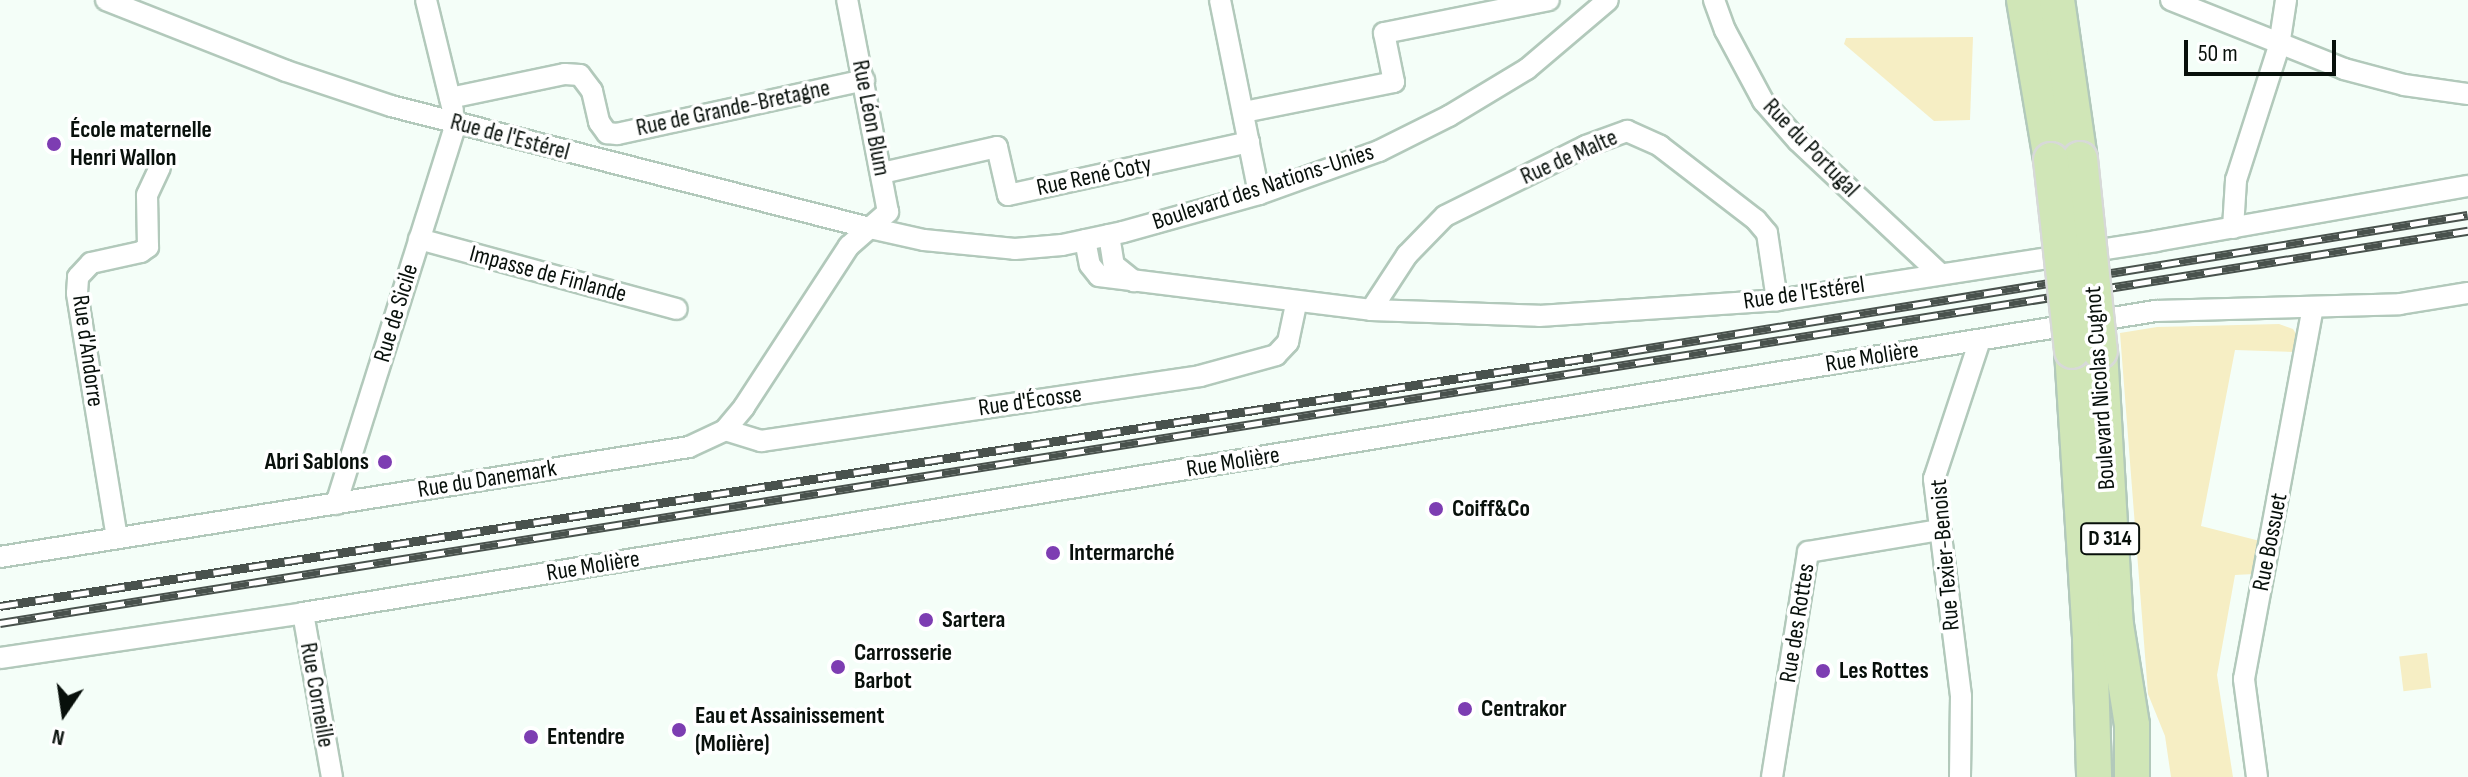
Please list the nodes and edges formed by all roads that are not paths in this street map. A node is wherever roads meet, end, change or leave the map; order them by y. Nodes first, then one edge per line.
1 (106, 0) edge
2 (426, 0) edge
3 (847, 0) edge
4 (1220, 0) edge
5 (1549, 0) edge
6 (1608, 0) edge
7 (1714, 0) edge
8 (2024, 0) edge
9 (2057, 0) edge
10 (2171, 0) edge
11 (2286, 0) edge
12 (2279, 46) junction
13 (864, 80) junction
14 (2468, 94) edge
15 (450, 98) junction
16 (1244, 112) junction
17 (456, 123) junction
18 (1249, 142) junction
19 (2065, 159) junction
20 (160, 167) dead end
21 (882, 173) junction
22 (2468, 186) edge
23 (1259, 194) junction
24 (870, 228) junction
25 (2233, 228) junction
26 (1109, 235) junction
27 (419, 239) junction
28 (924, 240) joint
29 (1085, 240) junction
30 (1939, 273) junction
31 (1134, 281) junction
32 (2468, 293) edge
33 (1777, 300) junction
34 (1296, 303) junction
35 (2313, 307) junction
36 (677, 309) dead end
37 (1371, 310) junction
38 (1980, 340) junction
39 (2086, 351) junction
40 (725, 430) junction
41 (336, 504) junction
42 (1939, 530) junction
43 (117, 538) junction
44 (0, 556) edge
45 (303, 613) junction
46 (0, 658) edge
47 (332, 777) edge
48 (1772, 777) edge
49 (1960, 777) edge
50 (2094, 777) edge
51 (2132, 777) edge
52 (2257, 777) edge

1 - 17 street, Rue de l'Estérel
2 - 15 street
3 - 13 street, Rue Léon Blum
4 - 16 street
5 - 16 street
6 - 23 street, Boulevard des Nations-Unies
7 - 30 street, Rue du Portugal
8 - 19 main road, Boulevard Nicolas Cugnot / D 314
9 - 19 main road, Boulevard Nicolas Cugnot
10 - 12 street
11 - 12 street
12 - 14 street
12 - 25 street
13 - 15 street, Rue de Grande-Bretagne
13 - 21 street, Rue Léon Blum
15 - 17 street
16 - 18 street
17 - 24 street, Rue de l'Estérel
17 - 27 street, Rue de Sicile
18 - 21 street, Rue René Coty
18 - 23 street
19 - 39 main road, Boulevard Nicolas Cugnot / D 314, bridge
20 - 43 street, Rue d'Andorre
21 - 24 street, Rue Léon Blum
22 - 25 street, Rue de l'Estérel
23 - 26 street, Boulevard des Nations-Unies
24 - 28 street, Rue de l'Estérel
24 - 40 street, Rue du Danemark
25 - 30 street, Rue de l'Estérel
26 - 29 street, Boulevard des Nations-Unies
26 - 31 street
27 - 36 street, Impasse de Finlande
27 - 41 street, Rue de Sicile
28 - 29 street, Boulevard des Nations-Unies
29 - 31 street, Rue de l'Estérel
30 - 33 street, Rue de l'Estérel
31 - 34 street, Rue de l'Estérel
32 - 35 street, Rue Molière
33 - 37 street, Rue de l'Estérel
33 - 37 street, Rue de Malte
34 - 37 street, Rue de l'Estérel
34 - 40 street, Rue d'Écosse
35 - 38 street, Rue Molière
35 - 52 street, Rue Bossuet
38 - 42 street, Rue Texier-Benoist
38 - 45 street, Rue Molière
39 - 50 main road, Boulevard Nicolas Cugnot / D 314
39 - 51 main road, Boulevard Nicolas Cugnot / D 314
40 - 41 street, Rue du Danemark
41 - 43 street, Rue du Danemark
42 - 48 street, Rue des Rottes
42 - 49 street, Rue Texier-Benoist
43 - 44 street, Rue du Danemark
45 - 46 street, Rue Molière
45 - 47 street, Rue Corneille

